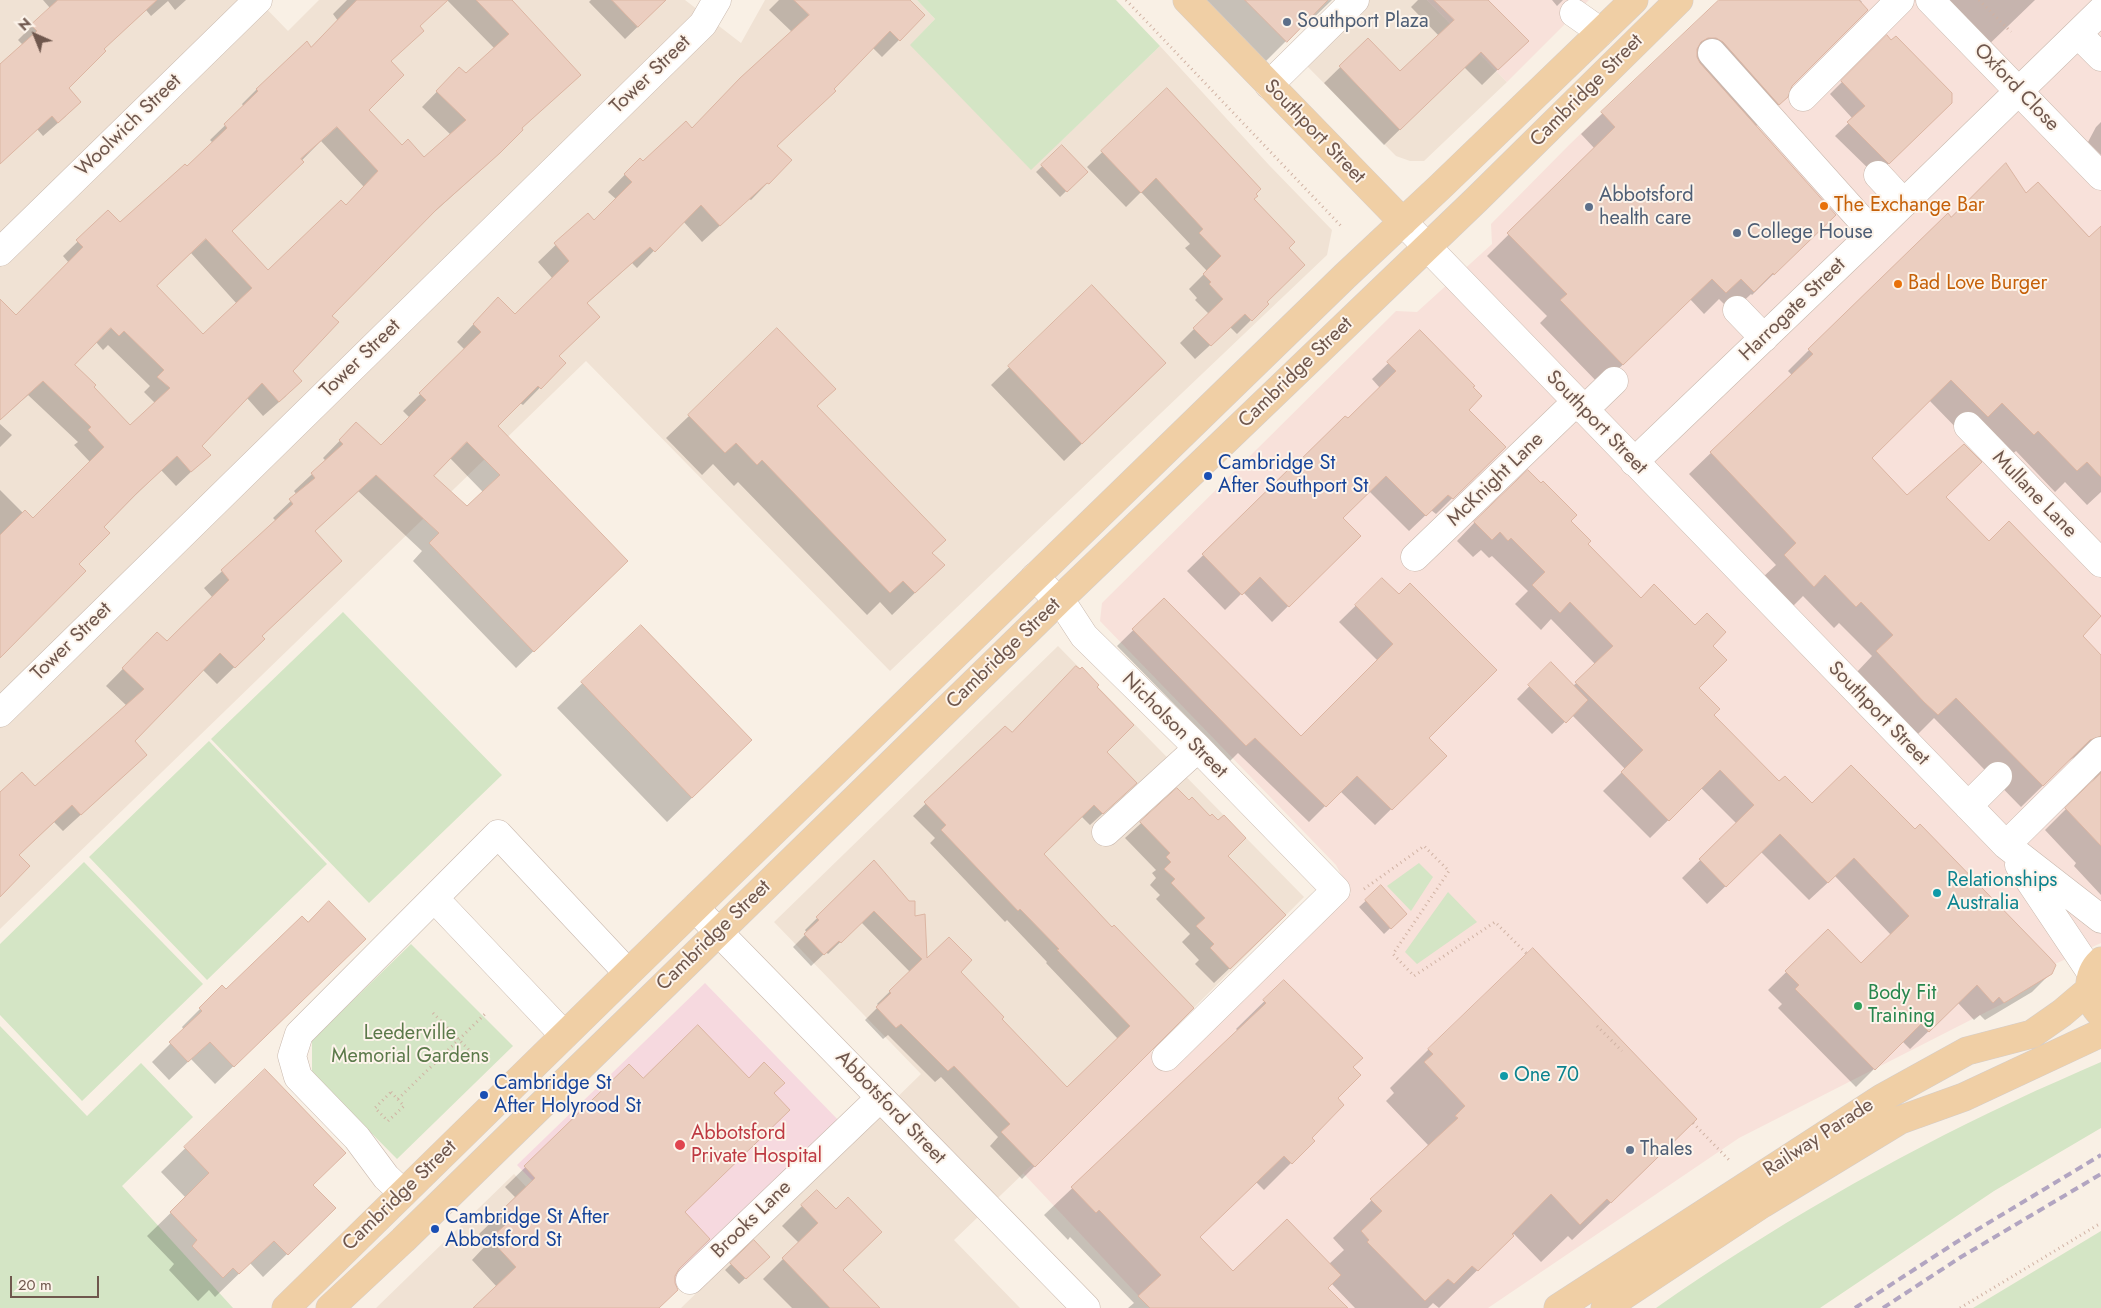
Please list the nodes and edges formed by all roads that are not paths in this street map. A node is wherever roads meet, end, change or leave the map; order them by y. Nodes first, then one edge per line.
1 (258, 0) edge
2 (717, 0) edge
3 (1187, 0) edge
4 (1354, 0) edge
5 (1634, 0) edge
6 (1679, 0) edge
7 (1900, 0) edge
8 (1930, 0) edge
9 (2101, 11) edge
10 (1574, 13) dead end
11 (1601, 32) junction
12 (2078, 34) junction
13 (1712, 52) dead end
14 (2101, 57) edge
15 (1268, 85) junction
16 (2018, 91) junction
17 (1803, 96) dead end
18 (1878, 175) dead end
19 (2101, 176) edge
20 (1904, 203) junction
21 (1403, 222) junction
22 (1874, 234) junction
23 (1426, 247) junction
24 (0, 252) edge
25 (1737, 310) dead end
26 (1764, 338) junction
27 (1614, 381) dead end
28 (1580, 406) junction
29 (1968, 426) dead end
30 (1634, 462) junction
31 (1416, 557) dead end
32 (2101, 563) edge
33 (1035, 577) junction
34 (1059, 600) junction
35 (0, 713) edge
36 (1198, 748) junction
37 (2101, 751) edge
38 (1998, 776) dead end
39 (1968, 806) junction
40 (1106, 832) dead end
41 (2006, 845) junction
42 (435, 899) junction
43 (695, 908) junction
44 (2101, 919) edge
45 (718, 932) junction
46 (628, 973) junction
47 (2094, 975) edge
48 (2101, 1014) edge
49 (2101, 1033) edge
50 (564, 1035) junction
51 (1166, 1056) dead end
52 (880, 1098) junction
53 (403, 1193) junction
54 (690, 1280) dead end
55 (286, 1308) edge
56 (330, 1308) edge
57 (1086, 1308) edge
58 (1558, 1308) edge
59 (1606, 1308) edge

1 - 24 street, Woolwich Street
2 - 35 street, Tower Street
3 - 15 main road, Southport Street
4 - 15 street
5 - 11 main road, Cambridge Street
6 - 23 main road, Cambridge Street
7 - 17 street
8 - 16 street, Oxford Close
9 - 12 street, Harrogate Street
10 - 11 street
11 - 21 main road, Cambridge Street
12 - 14 street
12 - 16 street, Harrogate Street
13 - 22 street
15 - 21 main road, Southport Street
16 - 19 street, Oxford Close
16 - 20 street, Harrogate Street
18 - 20 street
20 - 22 street, Harrogate Street
21 - 23 street, Southport Street
21 - 33 main road, Cambridge Street
22 - 26 street, Harrogate Street
23 - 28 street, Southport Street
23 - 34 main road, Cambridge Street
25 - 26 street
26 - 30 street, Harrogate Street
27 - 28 street, McKnight Lane
28 - 30 street, Southport Street
28 - 31 street, McKnight Lane
29 - 32 street, Mullane Lane
30 - 39 street, Southport Street
33 - 34 street, Nicholson Street
33 - 43 main road, Cambridge Street
34 - 36 street, Nicholson Street
34 - 45 main road, Cambridge Street
36 - 40 street
36 - 51 street, Nicholson Street
37 - 41 street
38 - 39 street
39 - 41 street, Southport Street
41 - 44 street, Southport Street
41 - 47 street, Southport Street
42 - 46 street
42 - 50 street
42 - 53 street
43 - 45 street, Abbotsford Street
43 - 46 main road, Cambridge Street
45 - 52 street, Abbotsford Street
45 - 56 main road, Cambridge Street
46 - 50 main road, Cambridge Street
47 - 48 main road
47 - 58 main road, Railway Parade
49 - 59 main road, Railway Parade
50 - 53 main road, Cambridge Street
52 - 54 street, Brooks Lane
52 - 57 street, Abbotsford Street
53 - 55 main road, Cambridge Street

